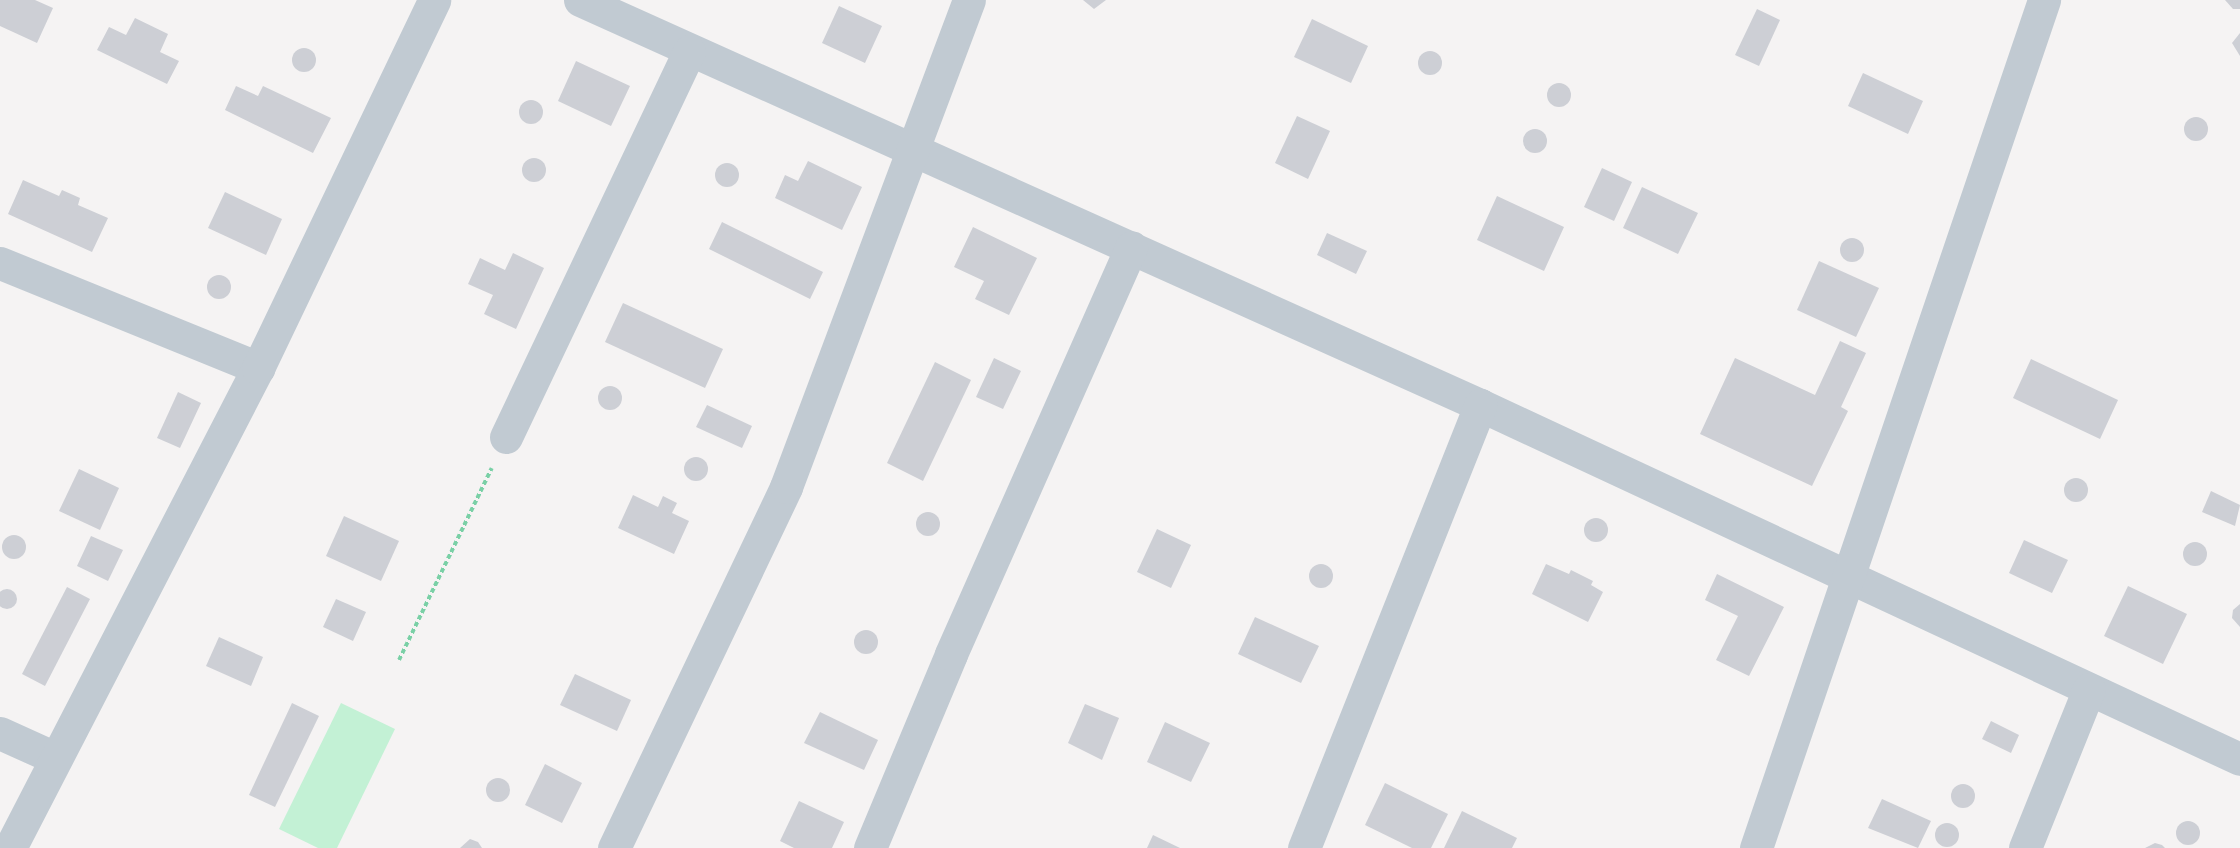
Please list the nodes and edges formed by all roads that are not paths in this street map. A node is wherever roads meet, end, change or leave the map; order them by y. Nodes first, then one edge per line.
1 (434, 0) edge
2 (579, 0) edge
3 (969, 0) edge
4 (2044, 0) edge
5 (688, 51) junction
6 (914, 152) junction
7 (1131, 247) junction
8 (0, 263) edge
9 (258, 368) junction
10 (1480, 405) junction
11 (506, 437) road end
12 (1849, 576) junction
13 (2089, 689) junction
14 (0, 733) edge
15 (55, 758) junction
16 (2240, 759) edge
17 (10, 848) edge
18 (614, 848) edge
19 (870, 848) edge
20 (1304, 848) edge
21 (1755, 848) edge
22 (2025, 848) edge

1 - 9 street
2 - 5 street
3 - 6 street
4 - 12 street
5 - 6 street
5 - 11 street
6 - 7 street
6 - 18 street
7 - 10 street
7 - 19 street
8 - 9 street
9 - 15 street
10 - 12 street
10 - 20 street
12 - 13 street
12 - 21 street
13 - 16 street
13 - 22 street
14 - 15 street
15 - 17 street

